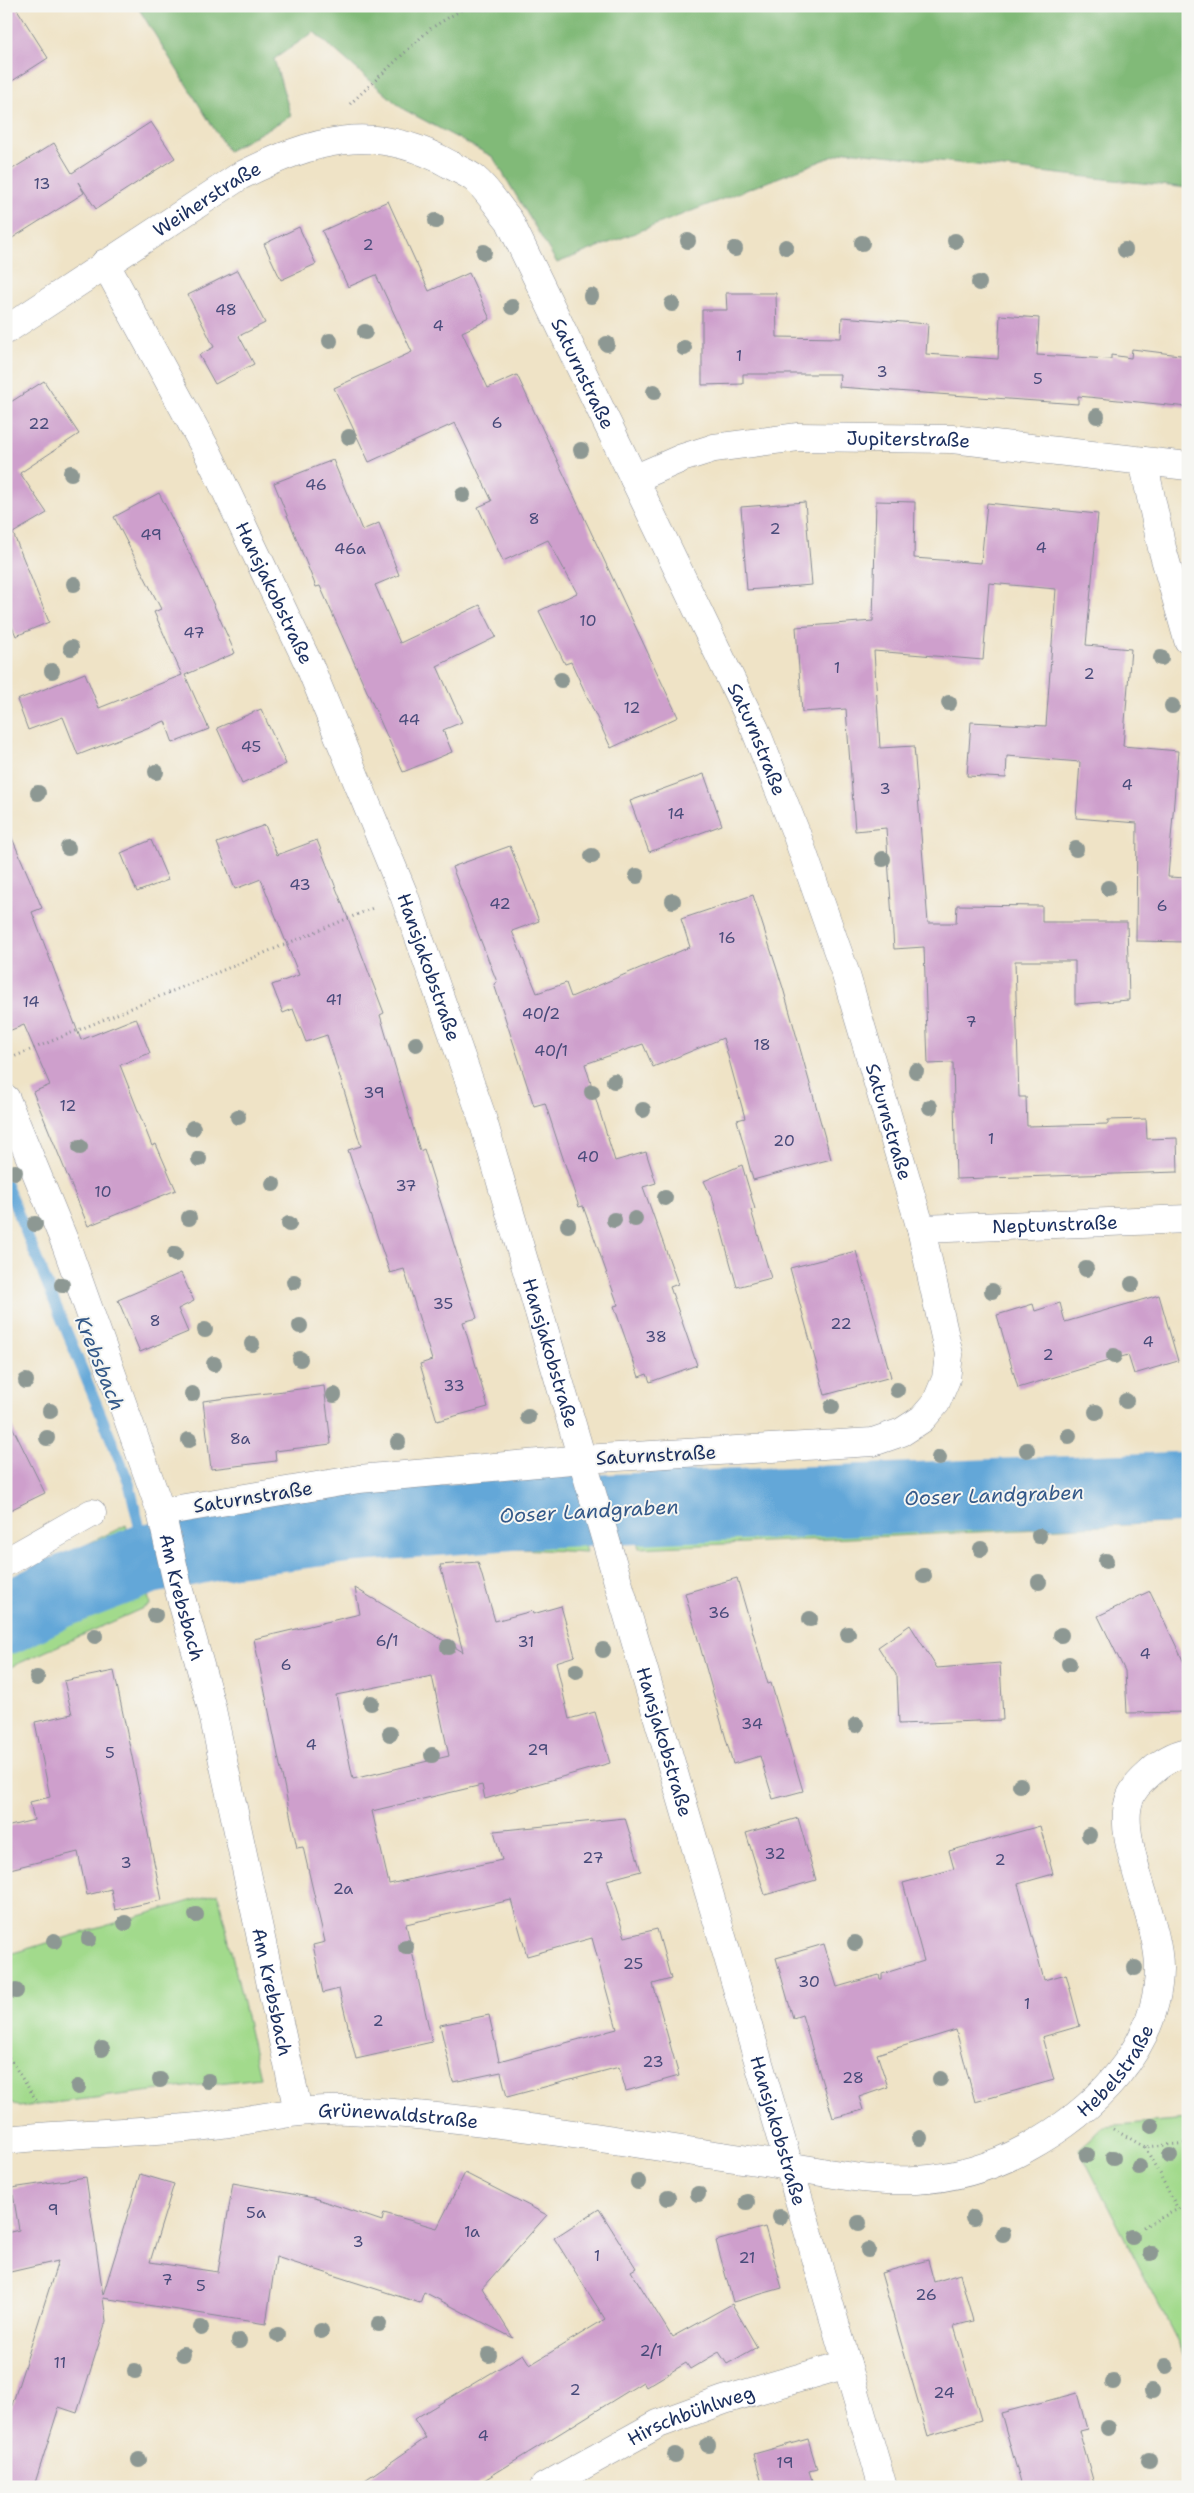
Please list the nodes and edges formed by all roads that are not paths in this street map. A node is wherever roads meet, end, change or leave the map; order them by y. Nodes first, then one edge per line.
1 (431, 154) joint
2 (105, 264) junction
3 (6, 330) edge
4 (1143, 461) junction
5 (1188, 466) edge
6 (634, 479) junction
7 (1188, 640) edge
8 (6, 1099) edge
9 (1188, 1219) edge
10 (921, 1229) junction
11 (586, 1468) junction
12 (161, 1512) junction
13 (92, 1513) dead end
14 (6, 1562) edge
15 (1188, 1752) edge
16 (298, 2111) junction
17 (6, 2140) edge
18 (789, 2165) junction
19 (847, 2364) junction
20 (544, 2487) edge
21 (882, 2487) edge

1 - 2 street, Weiherstraße
1 - 6 street, Saturnstraße
2 - 3 street, Weiherstraße
2 - 11 street, Hansjakobstraße
4 - 5 street, Jupiterstraße
4 - 6 street, Jupiterstraße
4 - 7 street
6 - 10 street, Saturnstraße
8 - 12 street, Am Krebsbach
9 - 10 street, Neptunstraße
10 - 11 street, Saturnstraße
11 - 12 street, Saturnstraße
11 - 18 street, Hansjakobstraße
12 - 16 street, Am Krebsbach
13 - 14 street
15 - 18 street, Hebelstraße
16 - 17 street, Grünewaldstraße
16 - 18 street, Grünewaldstraße
18 - 19 street, Hansjakobstraße
19 - 20 street, Hirschbühlweg
19 - 21 street, Hansjakobstraße

